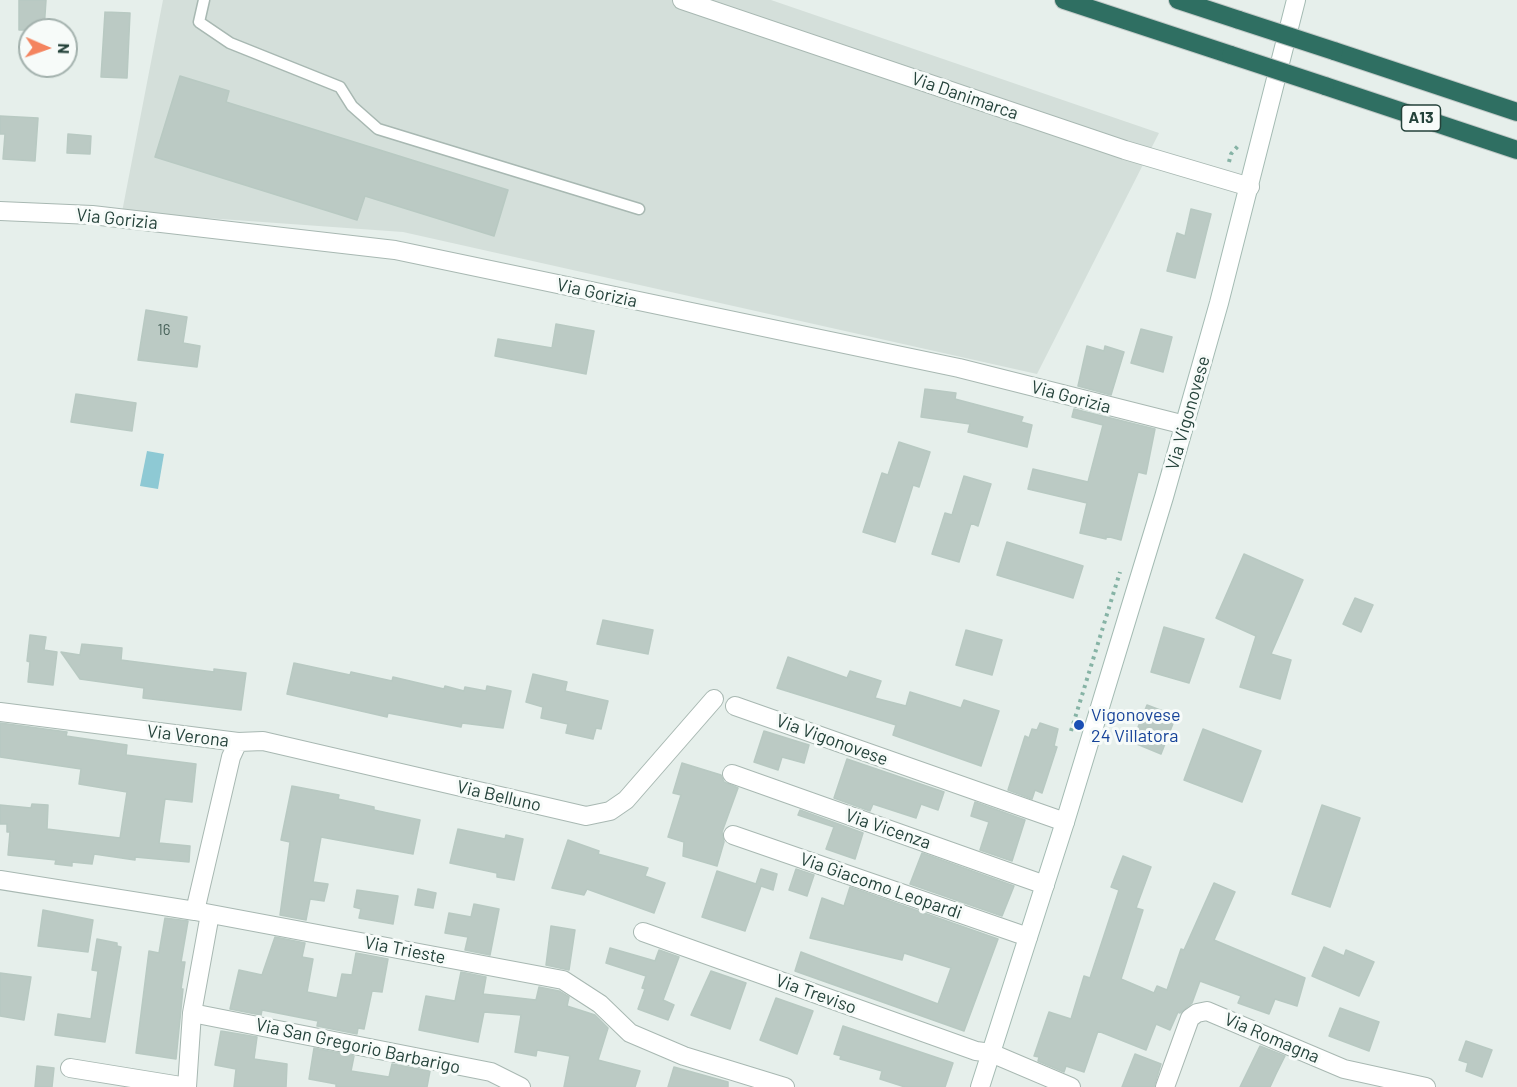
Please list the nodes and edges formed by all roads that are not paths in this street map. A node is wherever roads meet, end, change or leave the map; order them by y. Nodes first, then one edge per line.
1 (204, 0) edge
2 (682, 0) edge
3 (1064, 0) edge
4 (1178, 0) edge
5 (1296, 0) edge
6 (1517, 112) edge
7 (1517, 150) edge
8 (1250, 187) junction
9 (639, 209) dead end
10 (0, 211) edge
11 (1185, 425) junction
12 (714, 699) dead end
13 (735, 706) dead end
14 (0, 712) edge
15 (238, 742) junction
16 (732, 774) dead end
17 (1065, 822) junction
18 (733, 835) dead end
19 (0, 880) edge
20 (1045, 885) junction
21 (202, 912) junction
22 (643, 932) dead end
23 (1028, 937) junction
24 (192, 1012) junction
25 (991, 1053) junction
26 (70, 1068) dead end
27 (187, 1087) edge
28 (521, 1087) edge
29 (785, 1087) edge
30 (980, 1087) edge
31 (1071, 1087) edge
32 (1166, 1087) edge
33 (1426, 1087) edge

1 - 9 lane
2 - 8 street, Via Danimarca
3 - 7 highway, A13, bridge
4 - 6 highway, A13, bridge
5 - 8 street, Via Vigonovese
8 - 11 street, Via Vigonovese
10 - 11 street, Via Gorizia
11 - 17 street, Via Vigonovese
12 - 15 street, Via Belluno
13 - 17 street, Via Vigonovese
14 - 15 street, Via Verona
15 - 21 street, Via Verona
16 - 20 street, Via Vicenza
17 - 20 street, Via Vigonovese
18 - 23 street, Via Giacomo Leopardi
19 - 21 street, Via Trieste
20 - 23 street, Via Vigonovese
21 - 24 street, Via Verona
21 - 29 street, Via Trieste
22 - 25 street, Via Treviso
23 - 25 street, Via Vigonovese
24 - 27 street, Via Verona
24 - 28 street, Via San Gregorio Barbarigo
25 - 30 street, Via Vigonovese
25 - 31 street
26 - 27 street, Via Verona
32 - 33 street, Via Romagna

